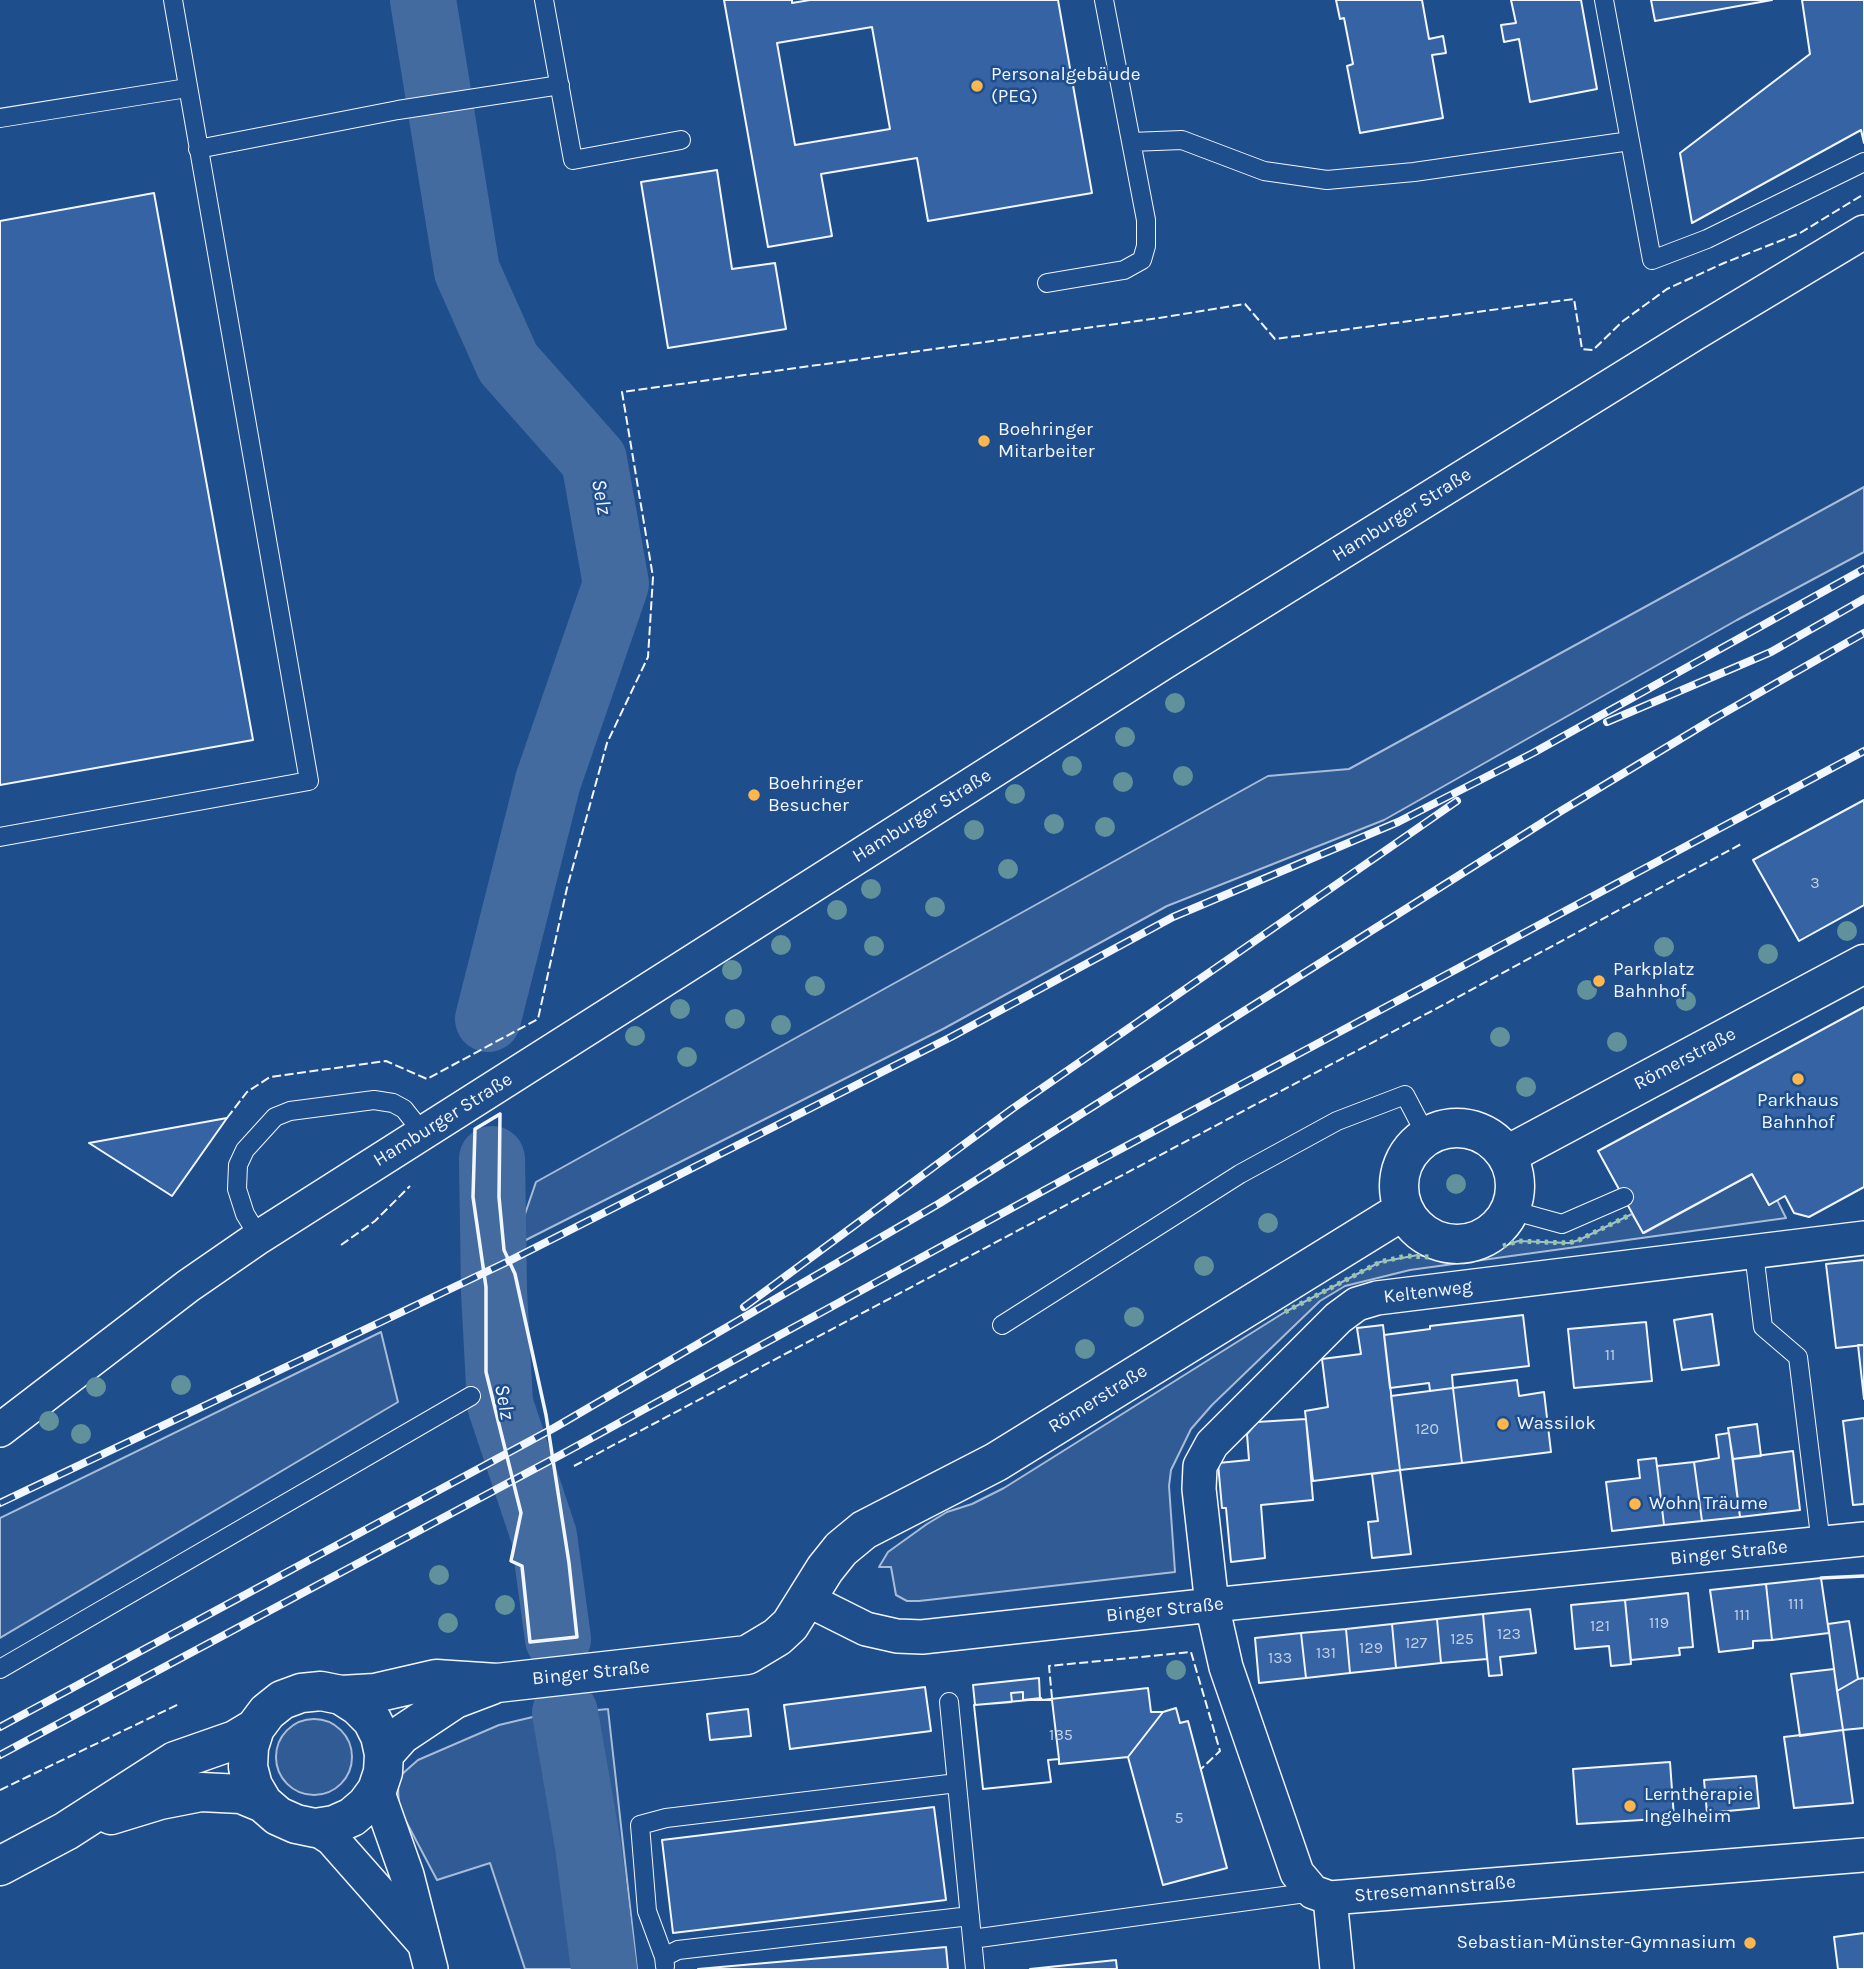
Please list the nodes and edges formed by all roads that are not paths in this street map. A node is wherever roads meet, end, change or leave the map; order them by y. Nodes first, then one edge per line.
1 (173, 0) edge
2 (544, 0) edge
3 (1104, 0) edge
4 (1604, 0) edge
5 (560, 85) junction
6 (187, 88) junction
7 (0, 118) edge
8 (681, 140) dead end
9 (1630, 141) junction
10 (1131, 142) junction
11 (198, 149) junction
12 (1864, 162) edge
13 (1864, 232) edge
14 (1047, 283) dead end
15 (0, 837) edge
16 (1864, 964) edge
17 (423, 1133) junction
18 (1427, 1137) junction
19 (1507, 1155) junction
20 (1624, 1198) dead end
21 (1404, 1210) junction
22 (1511, 1210) junction
23 (259, 1237) junction
24 (1864, 1238) edge
25 (1754, 1253) junction
26 (1002, 1325) dead end
27 (471, 1396) dead end
28 (0, 1430) edge
29 (1864, 1539) edge
30 (1821, 1544) junction
31 (806, 1599) junction
32 (1212, 1605) junction
33 (0, 1669) edge
34 (497, 1683) junction
35 (341, 1695) junction
36 (949, 1702) dead end
37 (255, 1728) junction
38 (380, 1772) junction
39 (957, 1783) junction
40 (263, 1803) junction
41 (315, 1828) junction
42 (66, 1831) junction
43 (1864, 1855) edge
44 (0, 1866) edge
45 (1321, 1895) junction
46 (970, 1916) junction
47 (972, 1939) junction
48 (427, 1956) edge
49 (664, 1963) edge
50 (975, 1969) edge
51 (1337, 1969) edge

1 - 6 lane
2 - 5 lane
3 - 10 lane
4 - 9 lane
5 - 8 lane
5 - 11 lane
6 - 7 lane
6 - 11 lane
9 - 10 lane
9 - 12 lane
10 - 14 lane
11 - 15 lane
13 - 17 street, Hamburger Straße
16 - 19 main road, Römerstraße
17 - 23 street, Hamburger Straße
17 - 23 lane
18 - 19 main road
18 - 21 main road
18 - 26 lane
19 - 22 main road
20 - 22 lane
21 - 22 main road
21 - 31 main road, Römerstraße
23 - 28 street, Hamburger Straße
24 - 25 street, Keltenweg
25 - 30 lane
25 - 32 street, Keltenweg
27 - 33 lane
29 - 30 street, Binger Straße
30 - 32 street, Binger Straße
31 - 32 street, Binger Straße
31 - 34 main road, Binger Straße
32 - 45 street
34 - 35 main road, Binger Straße
34 - 38 main road, Binger Straße
35 - 37 main road, Binger Straße
35 - 38 main road
36 - 39 lane
37 - 40 main road
37 - 42 main road, Binger Straße
38 - 41 main road, Binger Straße
38 - 48 street
39 - 46 lane
39 - 49 lane
40 - 41 main road, Binger Straße
40 - 42 main road, Binger Straße
41 - 48 street
42 - 44 main road, Binger Straße
43 - 45 street, Stresemannstraße
45 - 47 lane
45 - 51 street
46 - 47 lane
46 - 49 lane
47 - 50 lane

